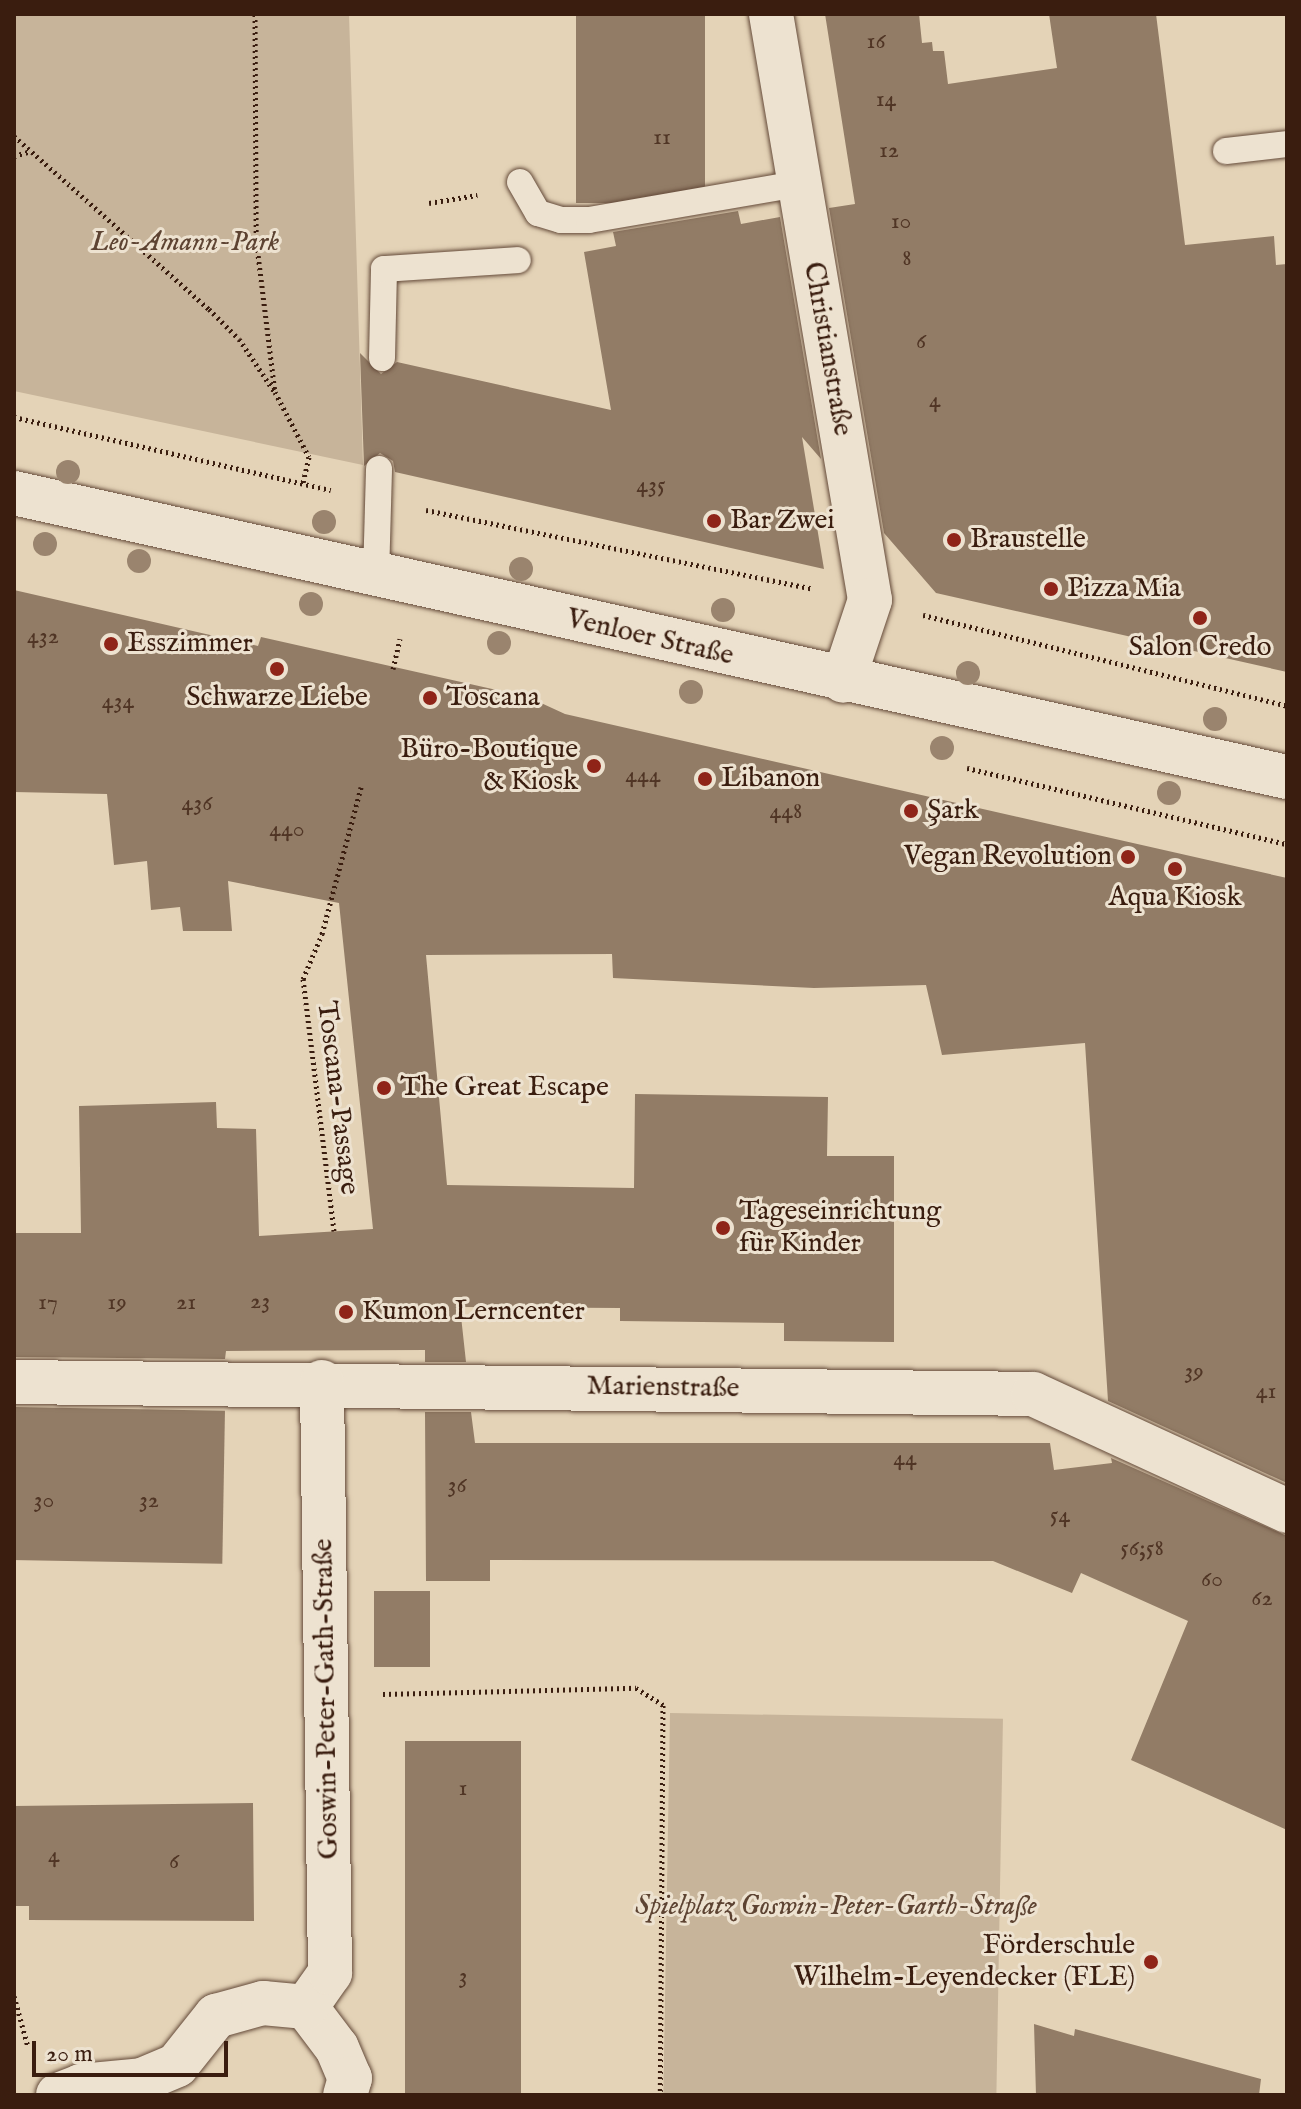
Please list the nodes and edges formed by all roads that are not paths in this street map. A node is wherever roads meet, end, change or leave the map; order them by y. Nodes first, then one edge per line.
1 (771, 14) edge
2 (1287, 144) edge
3 (1226, 151) dead end
4 (520, 182) dead end
5 (798, 184) junction
6 (518, 260) dead end
7 (382, 358) dead end
8 (379, 469) dead end
9 (14, 493) edge
10 (376, 577) junction
11 (843, 681) junction
12 (1287, 777) edge
13 (14, 1382) edge
14 (322, 1382) junction
15 (1287, 1511) edge
16 (306, 2007) junction
17 (178, 2080) edge
18 (58, 2095) edge
19 (345, 2095) edge

1 - 5 street, Christianstraße
2 - 3 lane
4 - 5 lane
5 - 11 street, Christianstraße
6 - 7 lane
8 - 10 lane
9 - 10 street, Venloer Straße
10 - 11 street, Venloer Straße
11 - 12 street, Venloer Straße
13 - 14 street, Marienstraße
14 - 15 street, Marienstraße
14 - 16 street, Goswin-Peter-Gath-Straße
16 - 17 street
16 - 19 street
17 - 18 street

